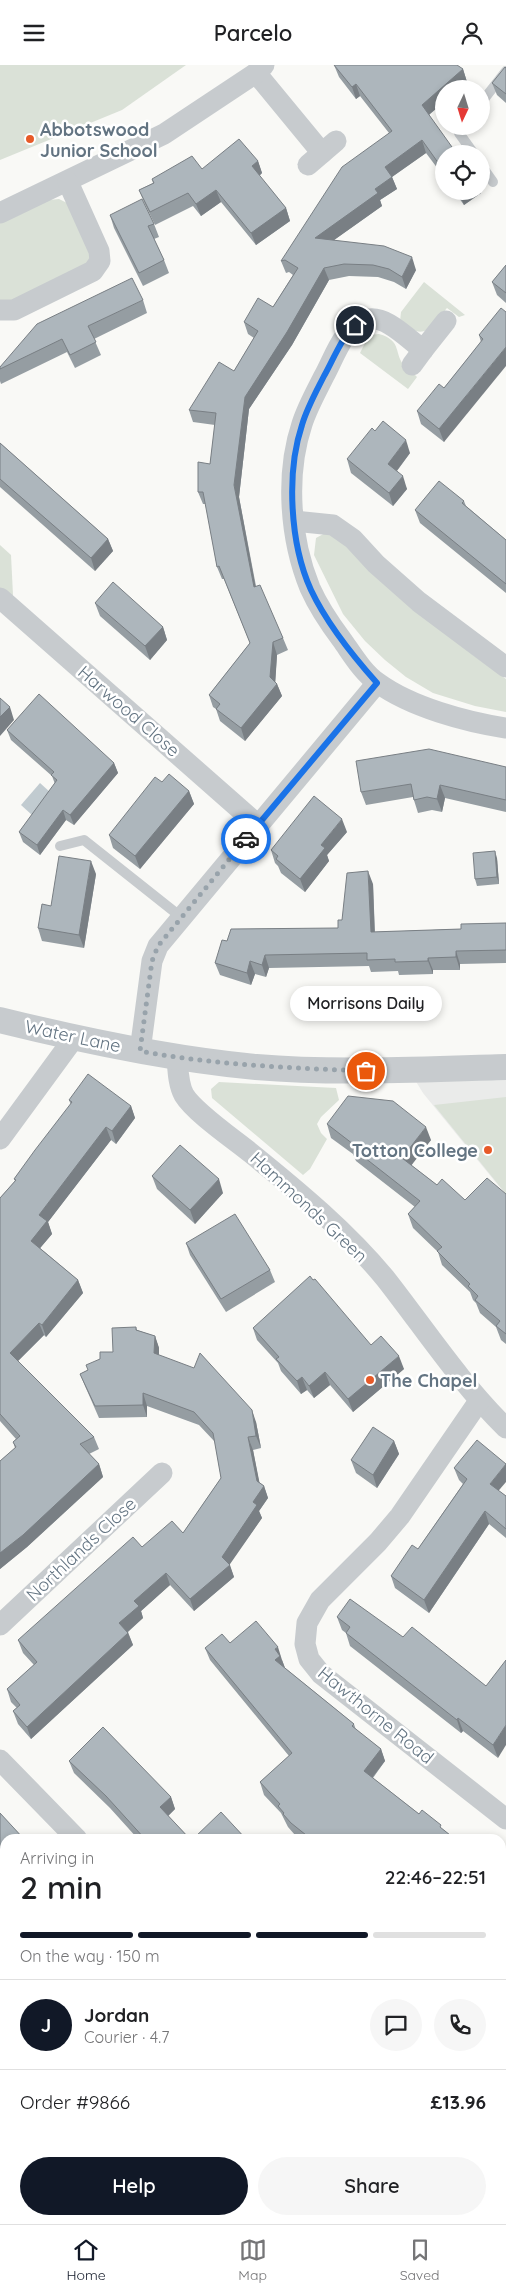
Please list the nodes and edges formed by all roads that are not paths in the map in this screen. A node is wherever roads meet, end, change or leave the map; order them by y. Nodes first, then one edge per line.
1 (260, 69) edge
2 (506, 71) edge
3 (490, 91) edge
4 (322, 153) dead end
5 (490, 178) edge
6 (68, 182) junction
7 (493, 182) dead end
8 (0, 213) edge
9 (0, 310) edge
10 (446, 321) dead end
11 (294, 521) junction
12 (0, 598) edge
13 (506, 667) edge
14 (377, 683) junction
15 (506, 728) edge
16 (258, 825) junction
17 (60, 846) dead end
18 (182, 917) junction
19 (0, 1020) edge
20 (74, 1038) junction
21 (140, 1051) junction
22 (177, 1057) junction
23 (506, 1067) edge
24 (0, 1139) edge
25 (479, 1401) junction
26 (506, 1428) edge
27 (162, 1473) dead end
28 (0, 1625) edge
29 (0, 1760) edge
30 (506, 1819) edge
31 (72, 1834) edge

1 - 4 street
1 - 6 street
2 - 3 lane
5 - 7 lane
6 - 8 street
6 - 9 street
10 - 11 street
11 - 13 street
11 - 14 street
12 - 16 street, Harwood Close
14 - 15 street
14 - 16 street
16 - 18 street
17 - 18 lane
18 - 21 street
19 - 20 street, Water Lane
20 - 21 street, Water Lane
20 - 24 street
21 - 22 street, Water Lane
22 - 23 street, Water Lane
22 - 25 street, Hammonds Green
25 - 26 street, Hammonds Green
25 - 30 street, Hawthorne Road
27 - 28 street, Northlands Close
29 - 31 street

